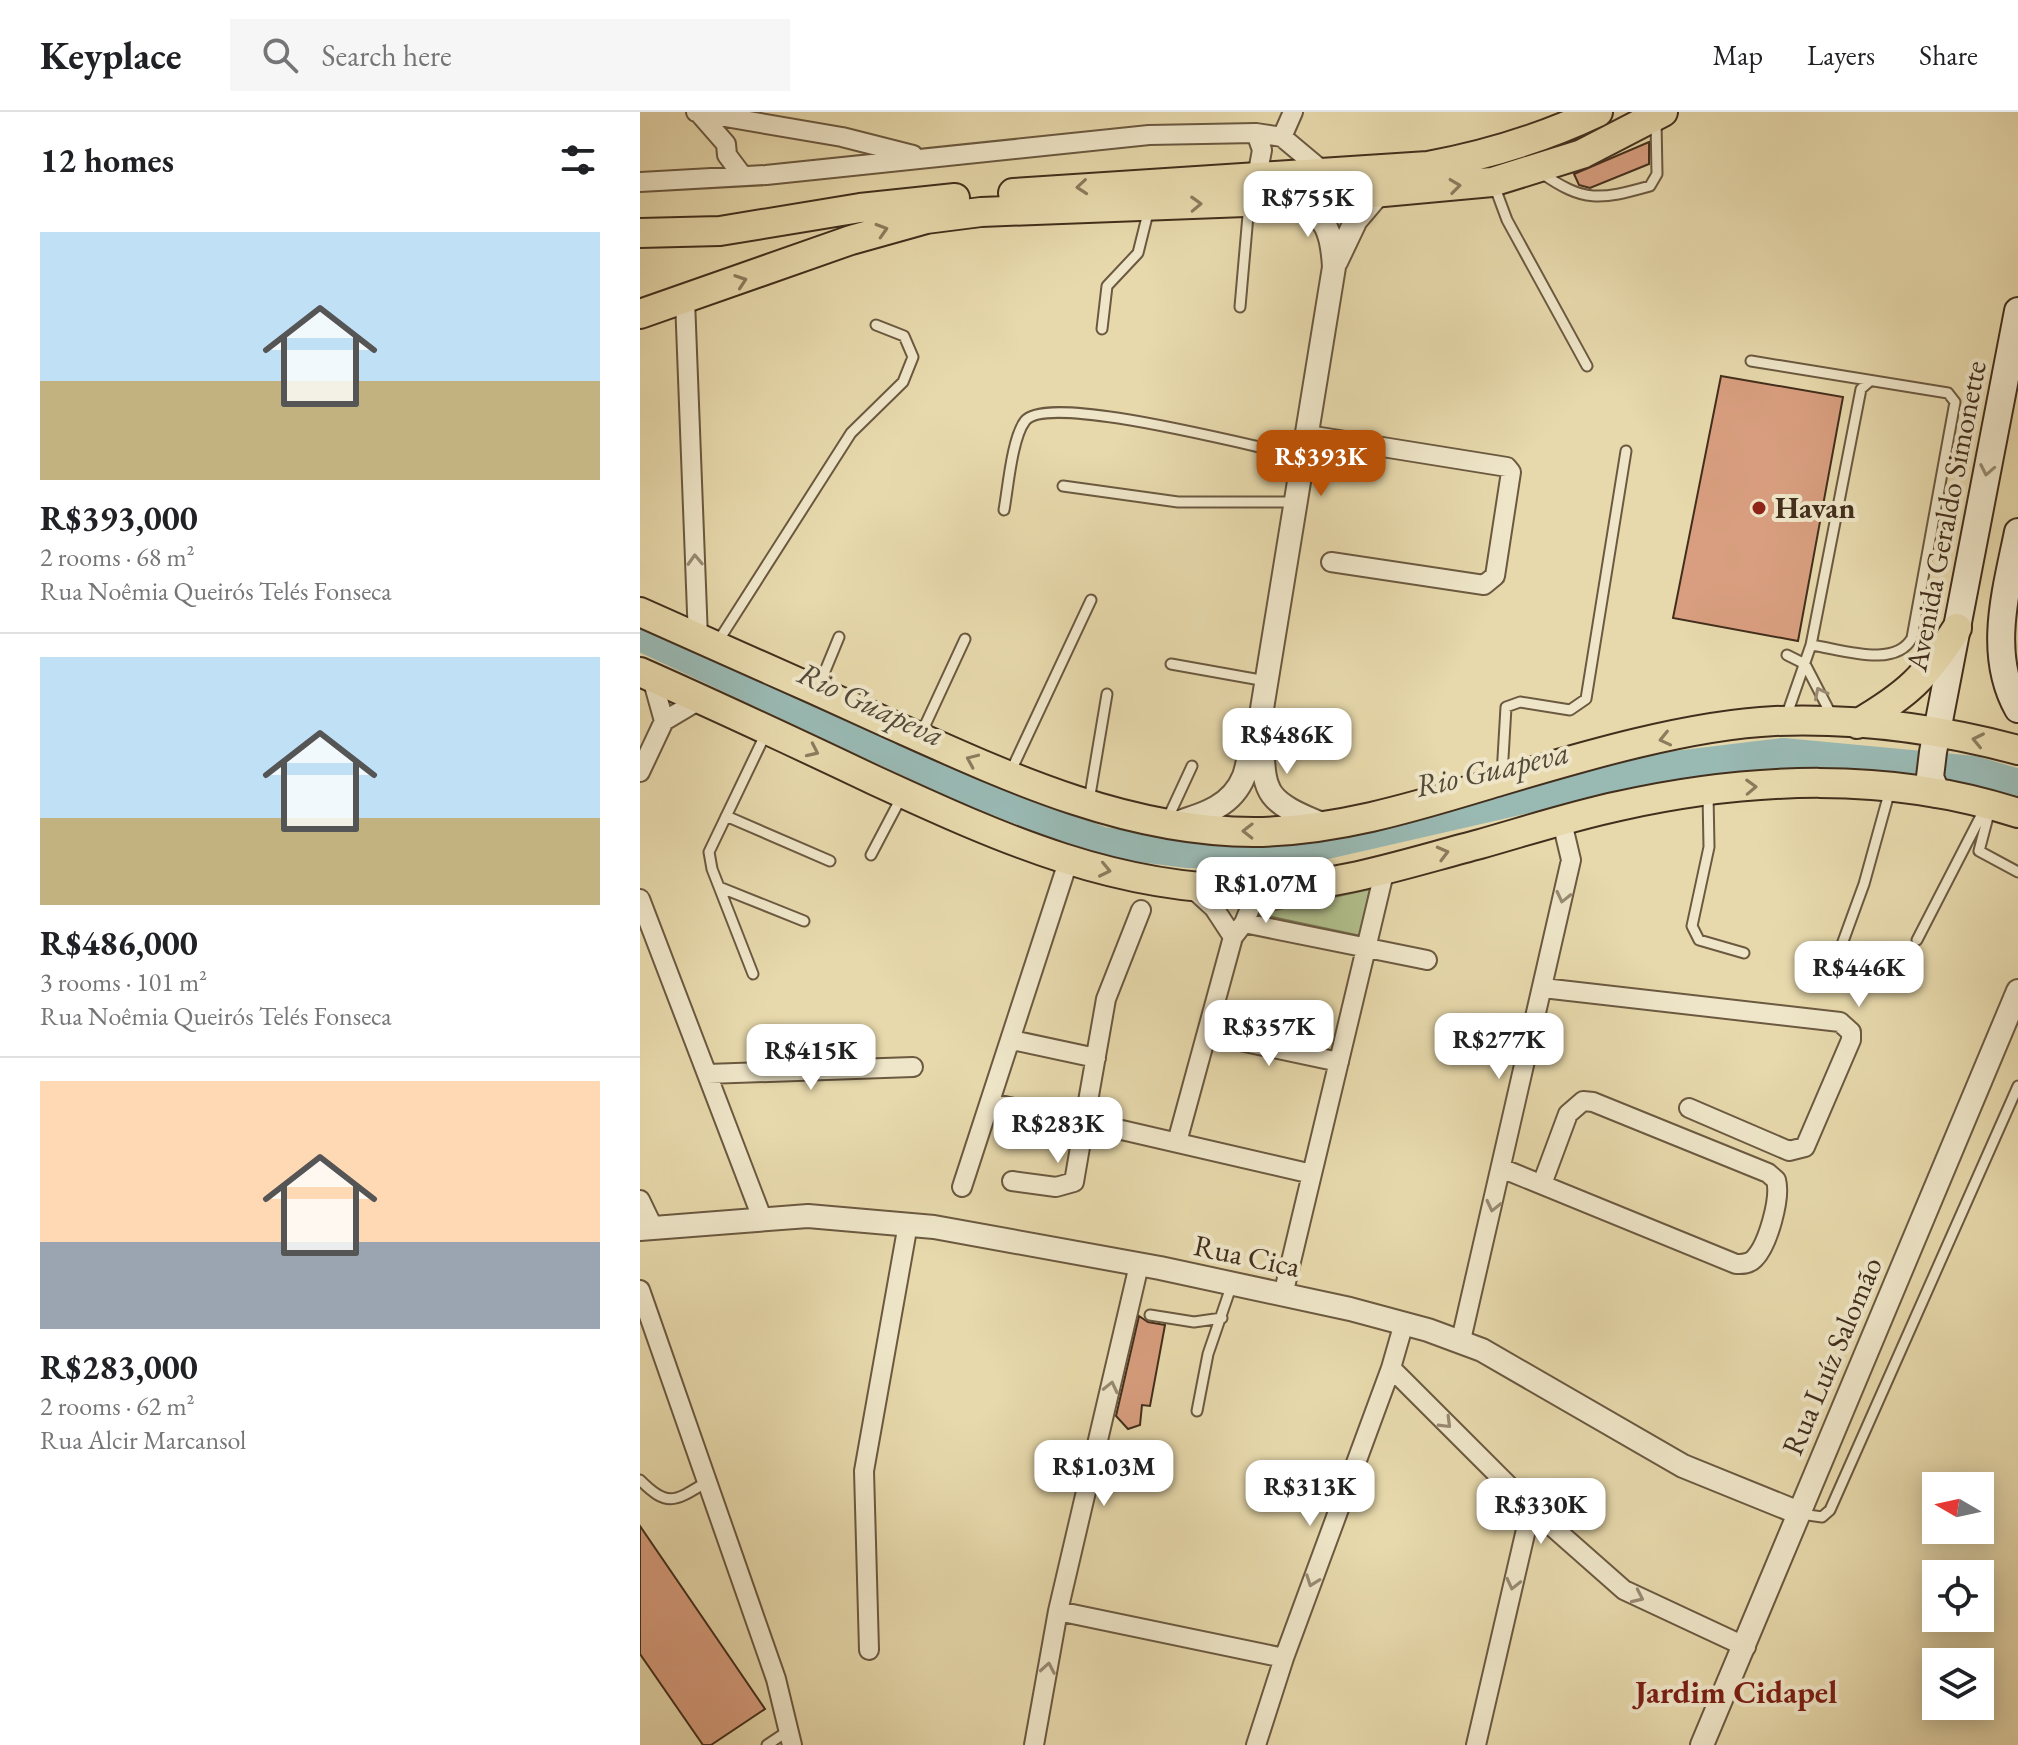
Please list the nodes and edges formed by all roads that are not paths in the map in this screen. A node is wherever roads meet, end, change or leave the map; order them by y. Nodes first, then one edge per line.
1 (697, 112) edge
2 (1293, 112) edge
3 (1598, 112) edge
4 (1659, 114) edge
5 (754, 121) junction
6 (1256, 133) junction
7 (842, 137) junction
8 (1282, 137) junction
9 (726, 144) junction
10 (919, 156) junction
11 (836, 169) junction
12 (1538, 171) junction
13 (1325, 173) junction
14 (742, 175) junction
15 (640, 182) edge
16 (1492, 182) junction
17 (1253, 189) junction
18 (1379, 193) junction
19 (1297, 200) junction
20 (1150, 205) junction
21 (800, 219) junction
22 (641, 233) edge
23 (808, 256) junction
24 (1334, 267) junction
25 (685, 300) junction
26 (1240, 307) dead end
27 (2018, 311) edge
28 (640, 314) edge
29 (876, 325) dead end
30 (1102, 329) dead end
31 (1751, 361) dead end
32 (1587, 366) dead end
33 (1870, 381) junction
34 (1306, 446) junction
35 (1626, 451) dead end
36 (1063, 486) dead end
37 (1297, 502) junction
38 (1004, 510) dead end
39 (2018, 532) edge
40 (1331, 562) dead end
41 (2009, 580) junction
42 (1966, 582) junction
43 (1091, 600) dead end
44 (640, 612) edge
45 (1957, 628) junction
46 (839, 637) dead end
47 (965, 639) dead end
48 (707, 641) junction
49 (1811, 645) junction
50 (1787, 655) dead end
51 (1171, 664) dead end
52 (1805, 664) junction
53 (646, 675) edge
54 (1266, 681) junction
55 (817, 691) junction
56 (1107, 694) dead end
57 (701, 699) junction
58 (2018, 709) edge
59 (664, 721) junction
60 (1260, 721) junction
61 (1784, 722) junction
62 (1846, 723) junction
63 (767, 730) junction
64 (919, 737) junction
65 (2018, 750) edge
66 (1934, 764) junction
67 (1192, 766) dead end
68 (640, 772) edge
69 (1008, 776) junction
70 (1502, 780) junction
71 (1891, 787) junction
72 (1708, 790) junction
73 (904, 793) junction
74 (1088, 805) junction
75 (1999, 807) edge
76 (726, 816) junction
77 (1562, 822) junction
78 (1168, 824) junction
79 (1328, 826) junction
80 (871, 855) dead end
81 (830, 861) dead end
82 (1068, 862) junction
83 (1385, 869) junction
84 (2018, 872) edge
85 (1190, 886) junction
86 (719, 887) junction
87 (1258, 889) junction
88 (640, 899) edge
89 (1141, 910) dead end
90 (804, 921) dead end
91 (1239, 930) junction
92 (1917, 940) dead end
93 (1368, 949) junction
94 (1744, 953) dead end
95 (1837, 958) dead end
96 (1427, 960) dead end
97 (753, 974) dead end
98 (1543, 988) junction
99 (2018, 991) edge
100 (1207, 1034) junction
101 (1012, 1040) junction
102 (1096, 1058) junction
103 (1339, 1062) junction
104 (913, 1067) dead end
105 (707, 1074) junction
106 (2018, 1086) edge
107 (991, 1103) junction
108 (1689, 1108) dead end
109 (1084, 1124) junction
110 (1113, 1128) dead end
111 (1177, 1142) junction
112 (1501, 1168) junction
113 (1312, 1174) junction
114 (1012, 1181) dead end
115 (1542, 1184) junction
116 (962, 1187) dead end
117 (640, 1200) edge
118 (762, 1218) junction
119 (908, 1224) junction
120 (647, 1228) edge
121 (1139, 1265) junction
122 (1232, 1284) junction
123 (640, 1290) edge
124 (1283, 1295) junction
125 (1150, 1315) dead end
126 (1222, 1318) junction
127 (1404, 1323) junction
128 (1461, 1340) junction
129 (1391, 1368) junction
130 (1197, 1411) dead end
131 (640, 1480) edge
132 (705, 1483) junction
133 (1531, 1508) junction
134 (1799, 1513) junction
135 (1058, 1611) junction
136 (1746, 1647) junction
137 (869, 1650) dead end
138 (1284, 1658) junction
139 (790, 1738) edge
140 (767, 1745) edge
141 (1034, 1745) edge
142 (1256, 1745) edge
143 (1476, 1745) edge
144 (1702, 1745) edge

1 - 5 street
1 - 9 street
2 - 8 street
3 - 13 main road
4 - 12 main road
4 - 12 lane
5 - 7 street
5 - 9 street
6 - 8 street
6 - 10 street
6 - 17 street
7 - 10 street
7 - 11 street
8 - 13 street
9 - 14 street
10 - 11 street
11 - 14 street
12 - 16 main road
13 - 17 main road
14 - 15 street
18 -> 16 main road
16 - 32 lane
17 - 19 main road
20 -> 17 main road
17 -> 21 main road
17 - 26 lane
18 - 19 main road
18 - 24 street
19 - 24 street
23 -> 20 main road
20 - 30 lane
21 - 22 main road
21 - 23 main road
25 -> 23 main road
24 - 34 street
25 - 28 main road
48 -> 25 street
27 -> 42 main road, Avenida Geraldo Simonette
29 - 48 lane
31 - 33 lane
33 - 49 lane
33 - 49 lane
34 - 37 street
34 - 38 lane
34 - 40 street
35 - 70 lane
36 - 37 lane
37 - 54 street
39 - 41 main road
41 - 42 main road
41 - 58 main road
42 - 45 main road, Avenida Geraldo Simonette
43 - 69 lane
44 - 48 main road
45 - 62 main road
45 - 66 main road, Avenida Geraldo Simonette
46 - 55 lane
47 - 64 lane
48 - 55 main road
49 - 52 lane
50 - 52 lane
51 - 54 lane
52 - 61 lane
62 -> 52 lane
53 - 57 main road
53 - 59 street
54 - 60 street
55 - 64 main road
56 - 74 lane
57 - 59 street
57 - 63 main road
59 - 68 street
60 - 78 street
60 - 79 street
61 - 62 main road
61 -> 70 main road
62 - 66 main road
63 -> 73 main road
63 - 76 lane
69 -> 64 main road
65 -> 66 main road
66 - 71 main road
66 - 75 main road
67 - 78 lane
69 - 74 main road
70 - 79 main road
72 -> 71 main road
71 - 95 lane
72 - 77 main road
72 - 94 lane
73 - 80 lane
73 - 82 main road
74 - 78 main road
75 - 84 lane
75 - 92 lane
76 - 81 lane
76 - 86 lane
83 -> 77 main road
77 -> 98 street
79 -> 78 main road
82 -> 85 main road
82 - 101 street
83 - 87 main road
83 - 93 street
85 - 87 main road
85 - 91 street
86 - 90 lane
86 - 97 lane
87 - 91 street
88 - 105 street
89 - 102 street
91 - 93 street
91 - 100 street
93 - 96 street
93 - 103 street
98 - 108 street
98 - 112 street
99 - 134 street, Rua Luíz Salomão
100 - 103 street
100 - 111 street
101 - 102 street
101 - 107 street
102 - 109 street
103 - 113 street
104 - 105 street
105 - 118 street
106 - 134 lane
107 - 109 street
107 - 116 street
109 - 114 street
110 - 111 street
111 - 113 street
112 - 115 street
112 -> 128 street
113 - 124 street
115 - 115 street
117 - 120 street
118 - 119 street, Rua Cica
118 - 120 street, Rua Cica
119 - 121 street, Rua Cica
119 - 137 street
121 - 122 street, Rua Cica
135 -> 121 street
122 - 124 street, Rua Cica
122 - 126 lane
123 - 132 street
124 - 127 street, Rua Cica
125 - 126 lane
126 - 130 lane
127 - 128 street, Rua Cica
127 - 129 street
128 - 134 street, Rua Cica
129 -> 133 street
129 -> 138 street
131 - 132 lane
132 - 139 street
133 -> 136 street
133 -> 143 street
134 - 136 street, Rua Luíz Salomão
135 - 138 street
141 -> 135 street
136 - 144 street, Rua Luíz Salomão
138 - 142 street
139 - 140 lane

